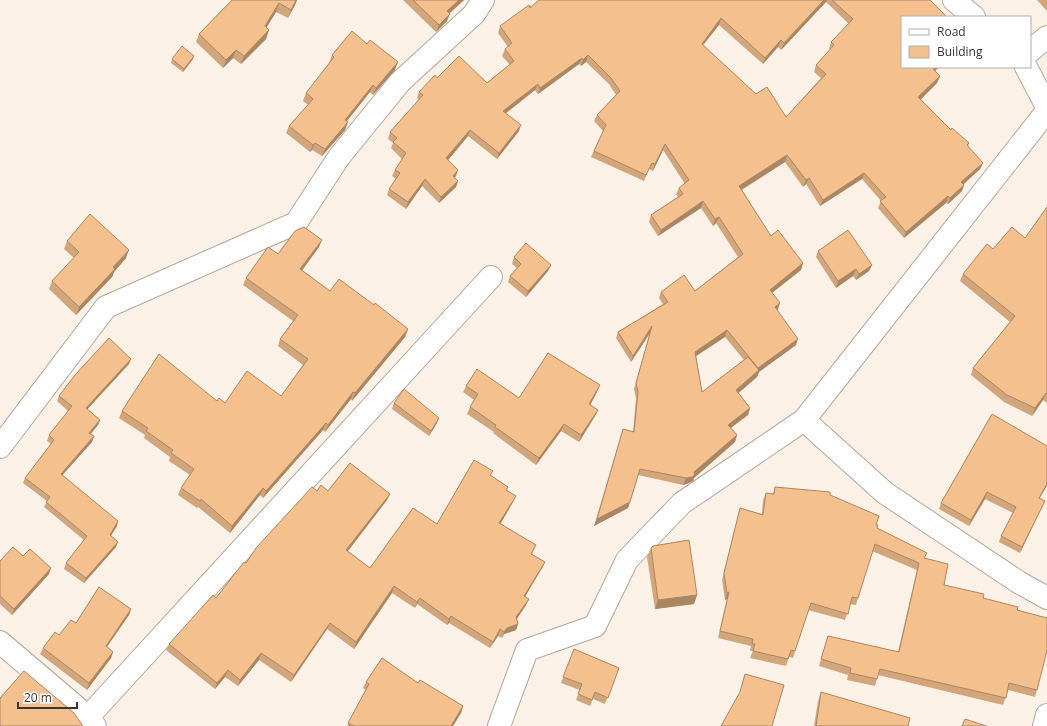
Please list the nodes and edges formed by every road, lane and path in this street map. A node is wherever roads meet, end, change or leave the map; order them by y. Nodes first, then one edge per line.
1 (483, 0) edge
2 (954, 0) edge
3 (973, 16) edge
4 (1047, 37) edge
5 (1031, 50) edge
6 (1027, 68) edge
7 (1047, 106) edge
8 (1047, 111) edge
9 (491, 277) dead end
10 (804, 420) junction
11 (0, 447) edge
12 (1047, 598) edge
13 (0, 642) edge
14 (1047, 715) edge
15 (91, 722) edge
16 (499, 726) edge
17 (1044, 726) edge

1 - 11 street
2 - 3 street
4 - 5 street
6 - 7 street
8 - 10 street
9 - 15 street
10 - 12 street
10 - 16 street
13 - 15 street
14 - 17 street

